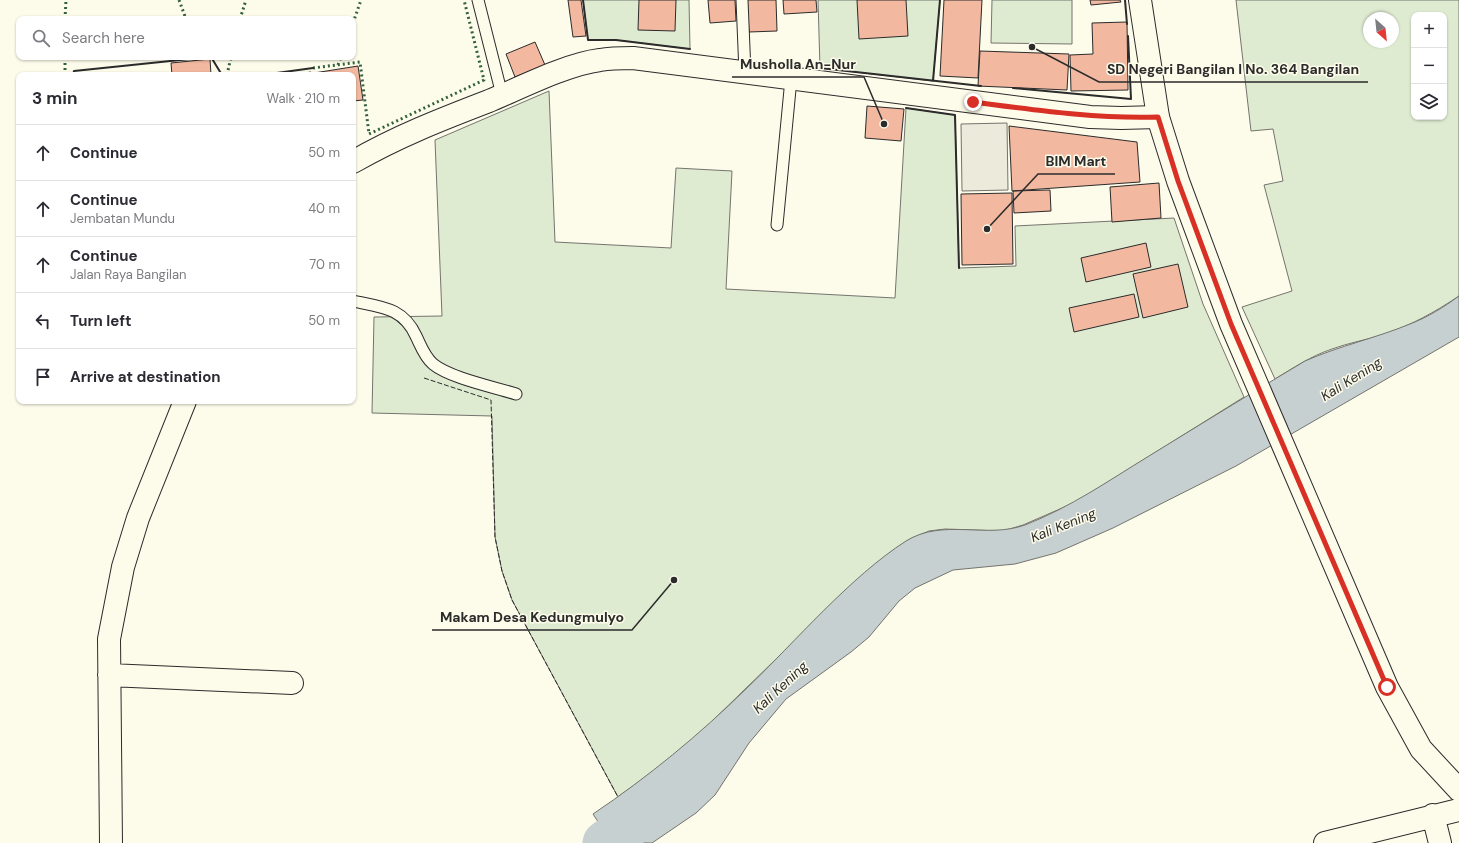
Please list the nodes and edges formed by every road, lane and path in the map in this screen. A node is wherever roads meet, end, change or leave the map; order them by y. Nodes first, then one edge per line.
1 (478, 0) edge
2 (742, 0) edge
3 (1140, 0) edge
4 (745, 73) junction
5 (791, 79) junction
6 (502, 95) junction
7 (1158, 117) junction
8 (356, 160) edge
9 (777, 225) dead end
10 (356, 302) edge
11 (516, 394) dead end
12 (184, 404) edge
13 (109, 675) junction
14 (292, 683) dead end
15 (1459, 790) edge
16 (1459, 810) edge
17 (1433, 815) junction
18 (111, 843) edge
19 (1325, 843) edge
20 (1440, 843) edge

1 - 6 lane
2 - 4 lane
3 - 7 street
4 - 5 street
4 - 6 street
5 - 7 street
5 - 9 lane
6 - 8 street
7 - 15 street
10 - 11 lane
12 - 13 street
13 - 14 street
13 - 18 street
16 - 17 street
17 - 19 street
17 - 20 street

